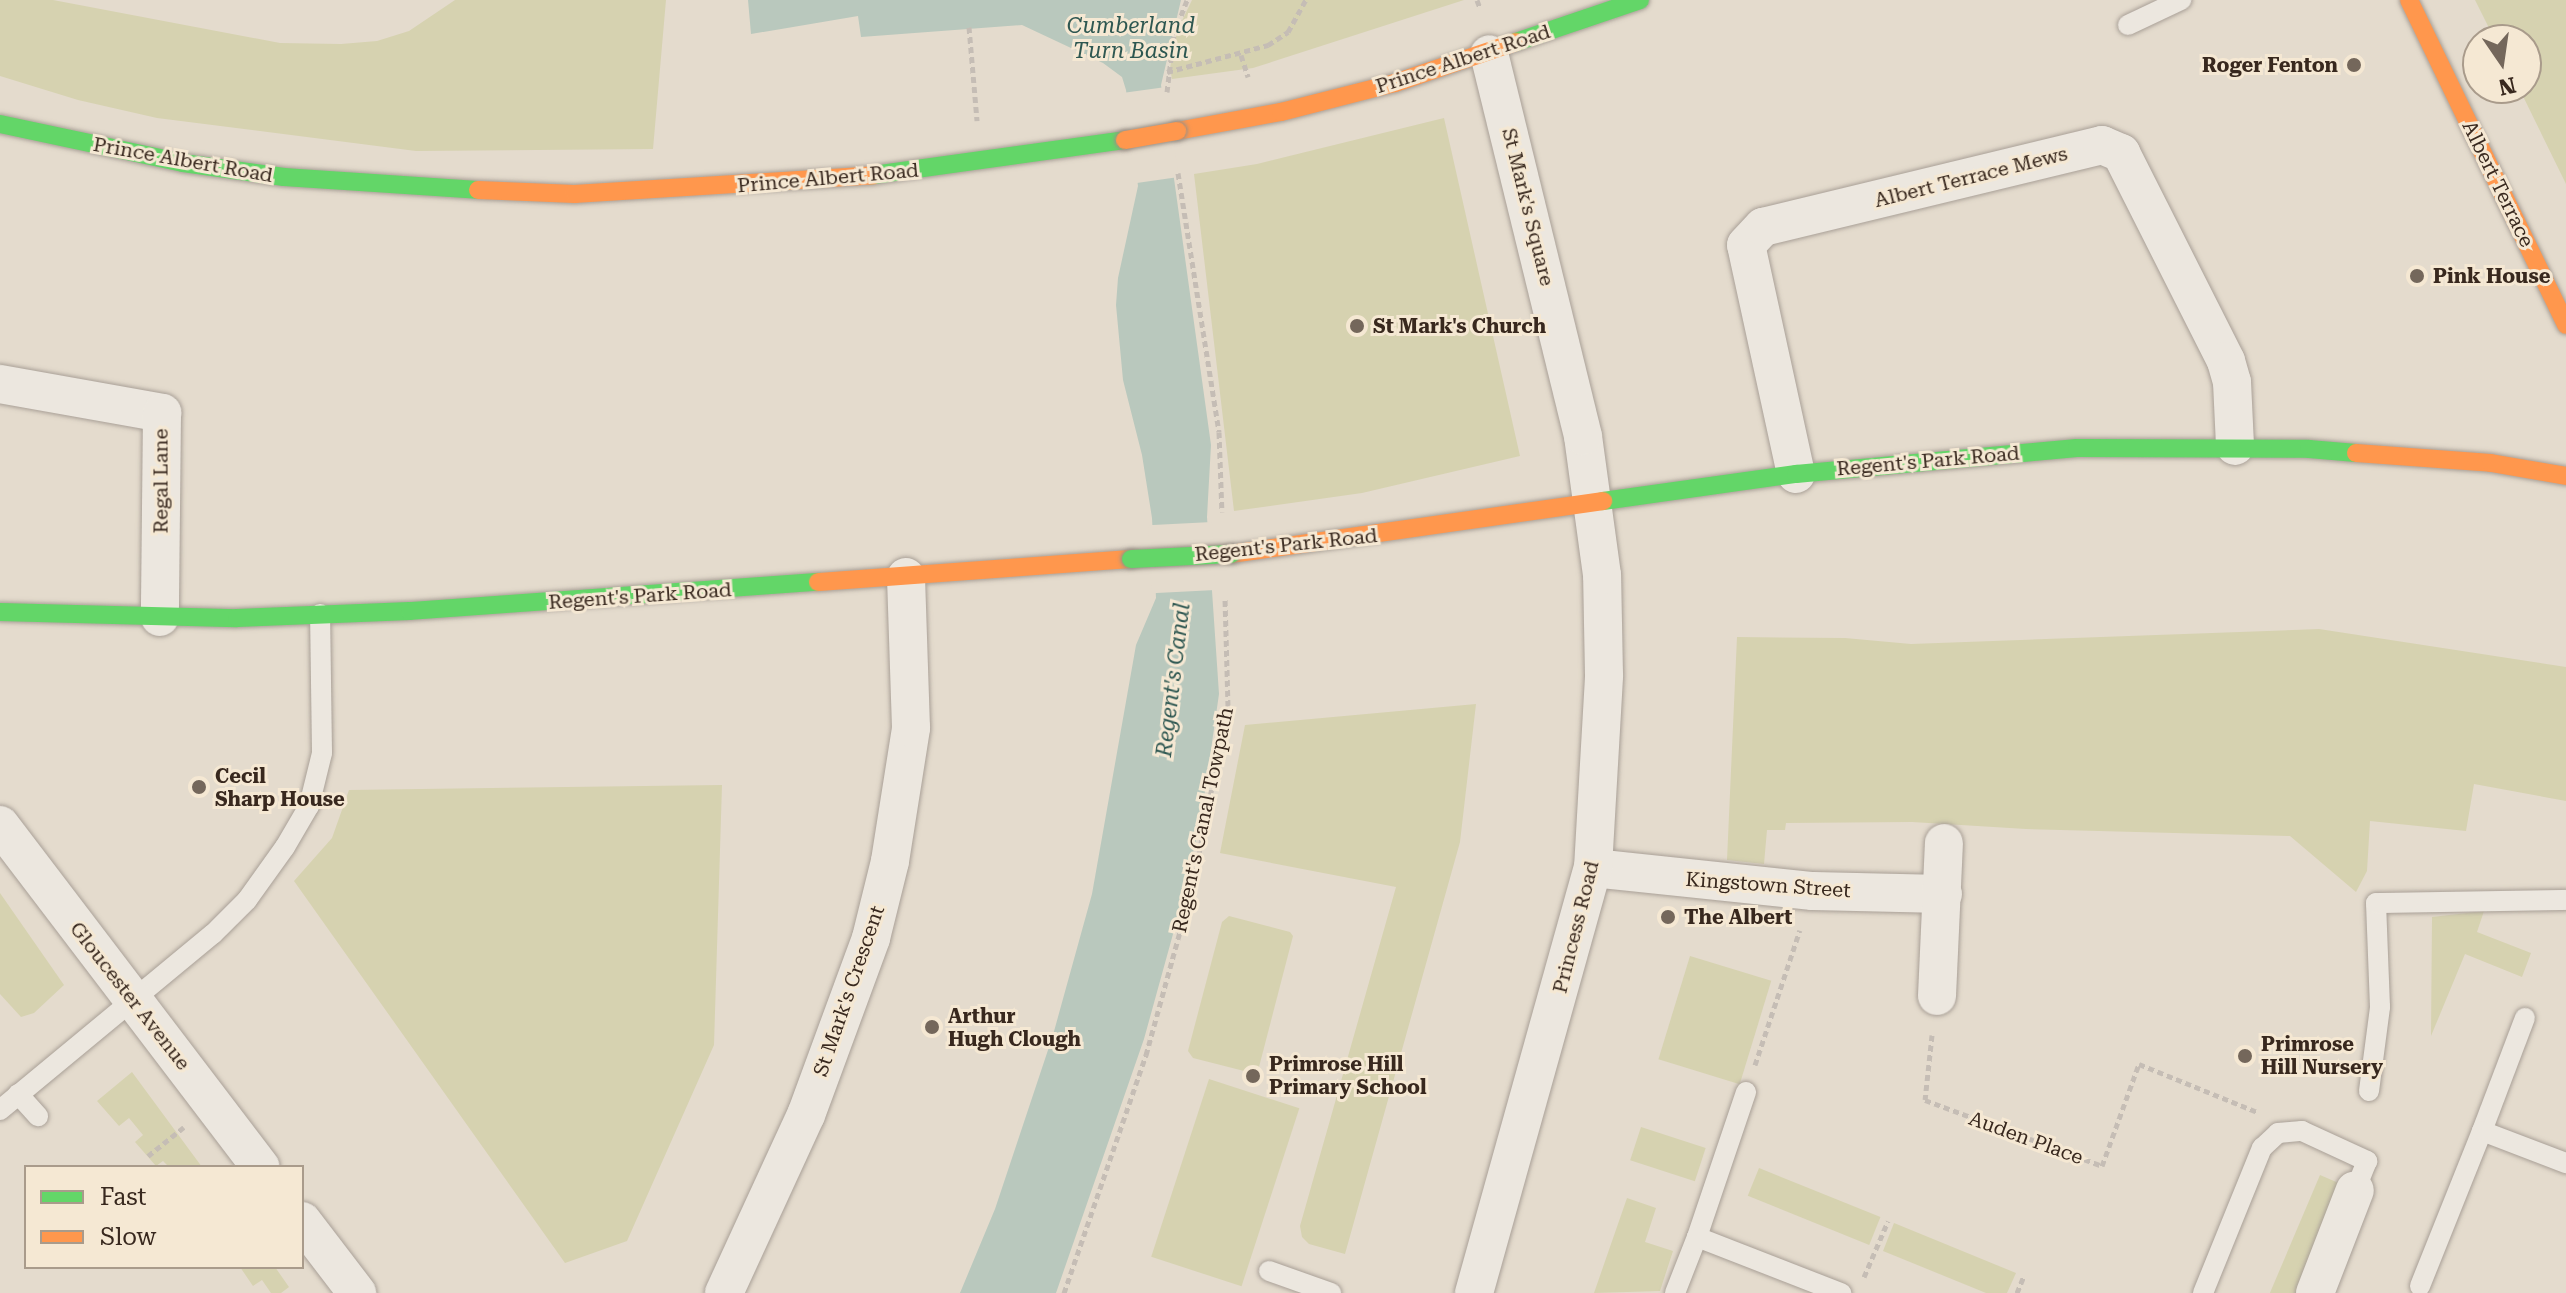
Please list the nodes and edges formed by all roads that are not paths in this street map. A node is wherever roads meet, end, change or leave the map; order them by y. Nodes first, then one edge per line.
1 (1640, 0) edge
2 (2181, 0) edge
3 (2409, 0) edge
4 (2128, 25) dead end
5 (1489, 54) junction
6 (0, 124) edge
7 (2566, 325) edge
8 (0, 384) edge
9 (2235, 446) junction
10 (2565, 473) edge
11 (1796, 474) junction
12 (1595, 502) junction
13 (906, 577) junction
14 (0, 612) edge
15 (320, 614) junction
16 (160, 617) junction
17 (0, 825) edge
18 (1944, 843) dead end
19 (1593, 868) junction
20 (1943, 894) junction
21 (2566, 900) edge
22 (1937, 996) road end
23 (132, 998) junction
24 (2525, 1018) dead end
25 (2369, 1091) dead end
26 (1746, 1092) road end
27 (18, 1094) junction
28 (0, 1110) edge
29 (38, 1116) dead end
30 (2482, 1131) junction
31 (2566, 1163) edge
32 (259, 1165) edge
33 (2355, 1190) joint
34 (304, 1224) edge
35 (1697, 1237) junction
36 (1269, 1271) dead end
37 (2420, 1286) dead end
38 (357, 1293) edge
39 (724, 1293) edge
40 (1331, 1293) edge
41 (1474, 1293) edge
42 (1675, 1293) edge
43 (1841, 1293) edge
44 (2203, 1293) edge
45 (2315, 1293) edge

1 - 5 street, Prince Albert Road
2 - 4 lane
3 - 7 street, Albert Terrace
5 - 6 street, Prince Albert Road, bridge
5 - 12 street, St Mark's Square
8 - 16 street, Regal Lane
9 - 10 street, Regent's Park Road
9 - 11 street, Regent's Park Road
9 - 11 street, Albert Terrace Mews
11 - 12 street, Regent's Park Road
12 - 13 street, Regent's Park Road, bridge
12 - 19 street, Princess Road
13 - 15 street, Regent's Park Road
13 - 39 street, St Mark's Crescent
14 - 16 street, Regent's Park Road
15 - 16 street, Regent's Park Road
15 - 23 lane
17 - 23 street, Gloucester Avenue
18 - 20 street
19 - 20 street, Kingstown Street
19 - 41 street, Princess Road
20 - 22 street
21 - 25 lane
23 - 27 lane
23 - 32 street, Gloucester Avenue
24 - 30 lane
26 - 35 lane
27 - 28 lane
27 - 29 lane
30 - 31 lane
30 - 37 lane
33 - 44 lane
33 - 45 street
34 - 38 street
35 - 42 lane
35 - 43 lane
36 - 40 lane

